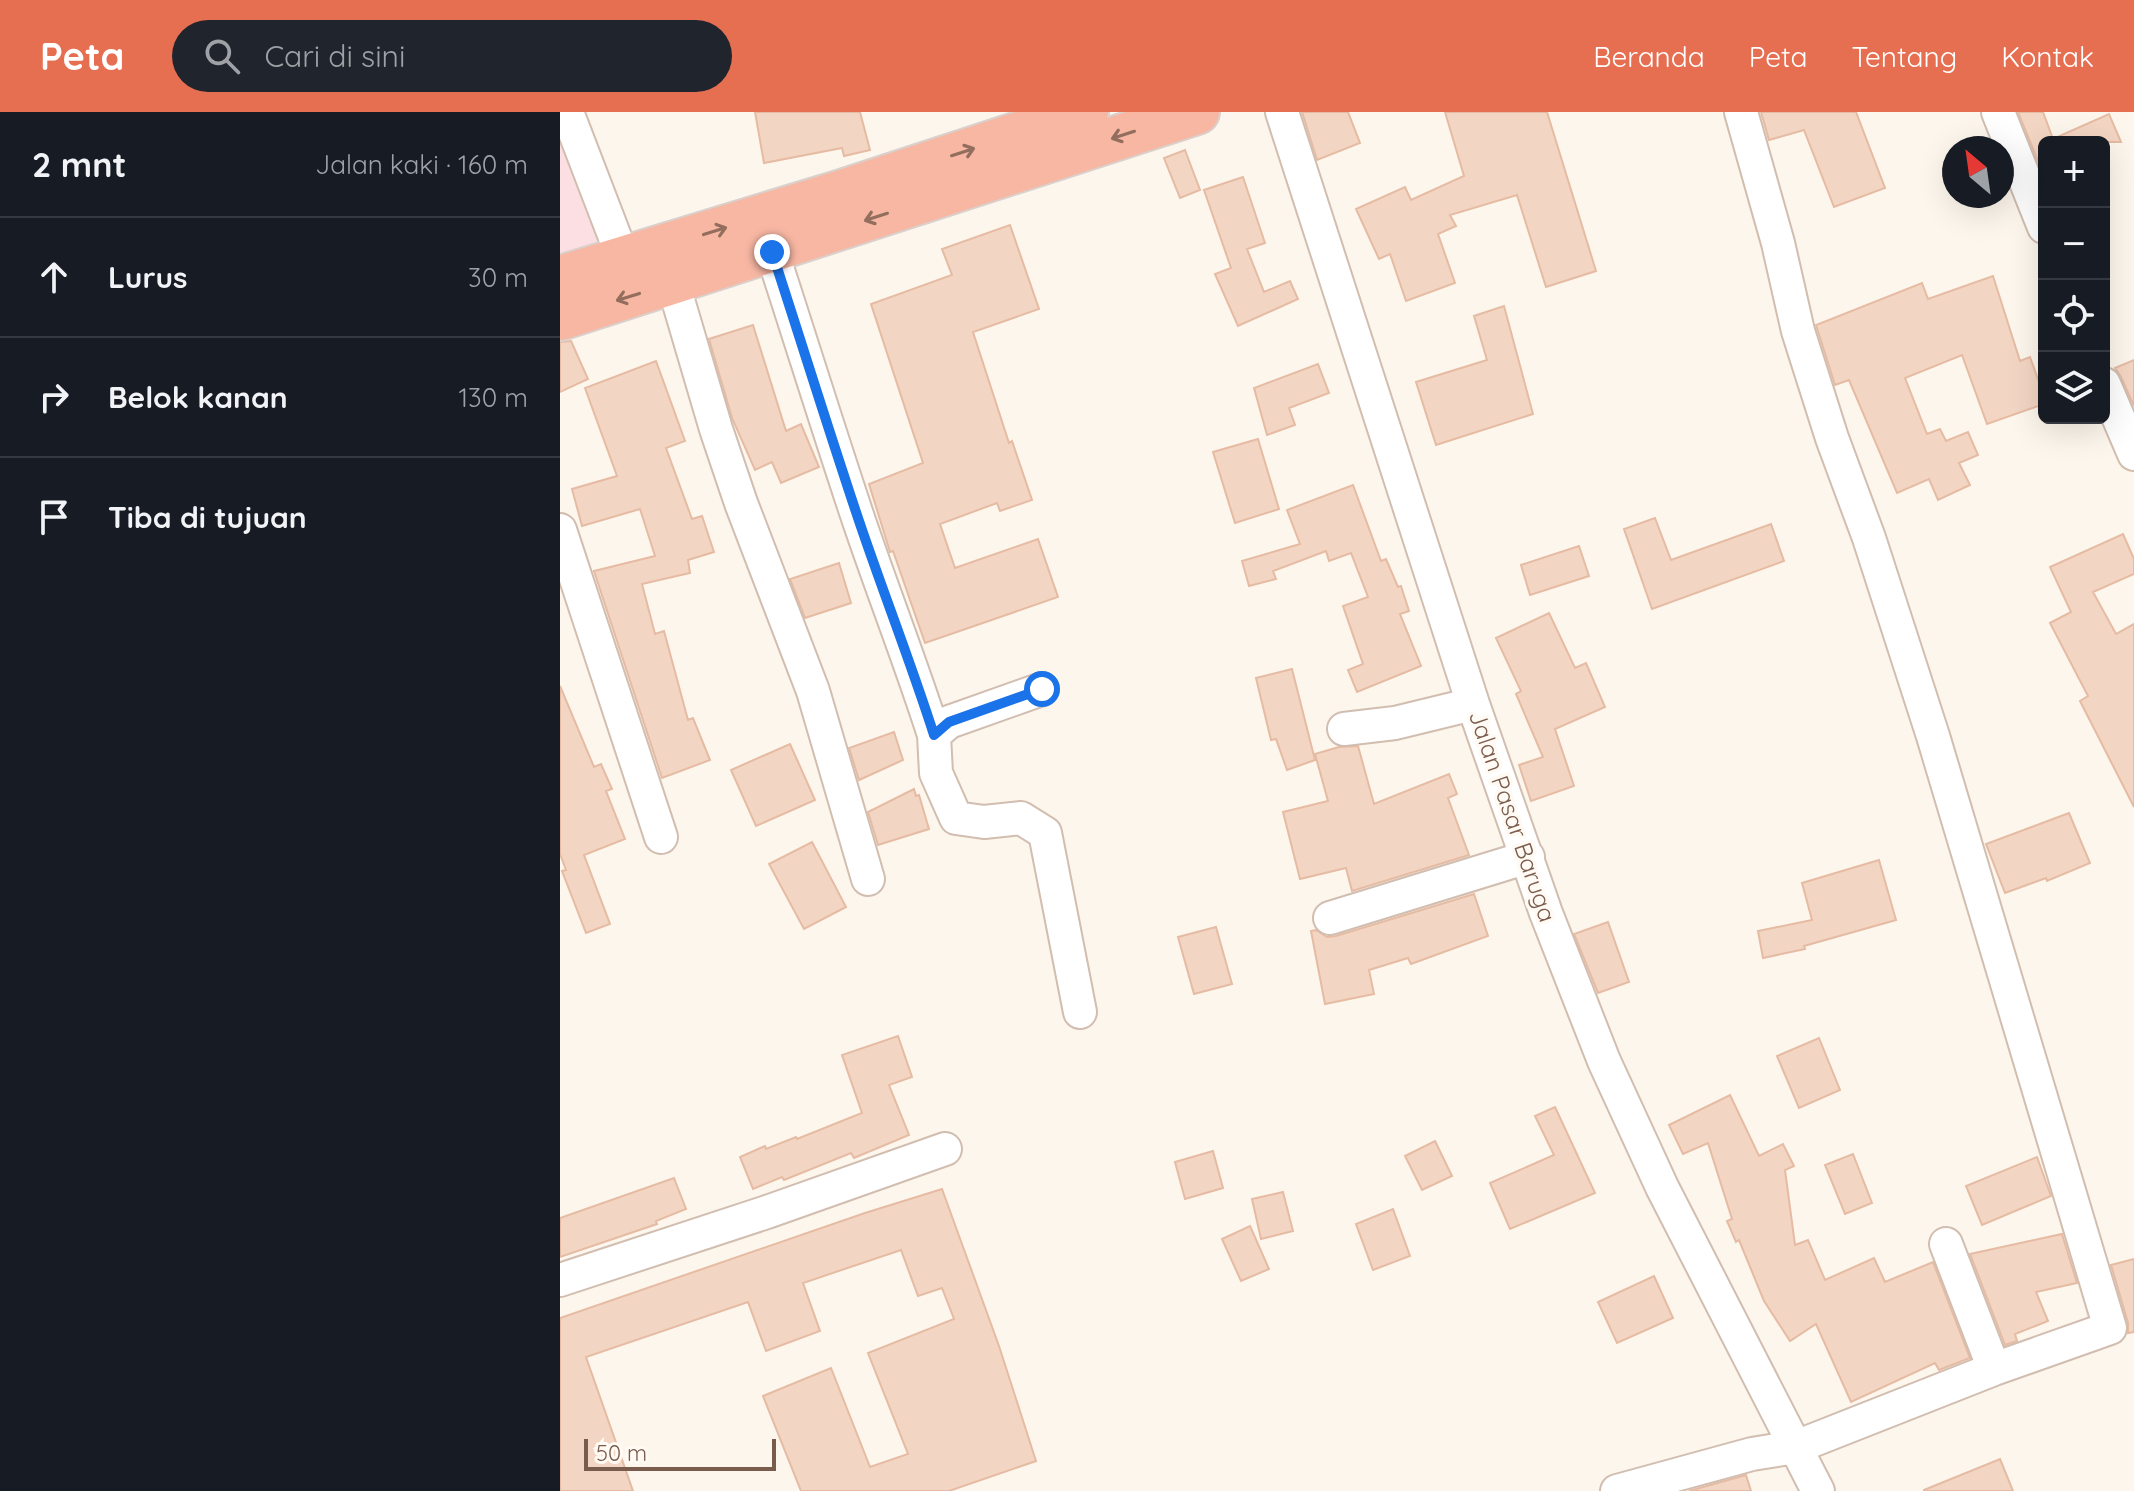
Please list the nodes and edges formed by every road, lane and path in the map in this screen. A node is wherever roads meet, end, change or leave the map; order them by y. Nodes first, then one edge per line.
1 (567, 112) edge
2 (1086, 112) edge
3 (1197, 112) edge
4 (1282, 112) edge
5 (1741, 112) edge
6 (1998, 112) edge
7 (2038, 212) edge
8 (772, 252) junction
9 (623, 258) junction
10 (560, 278) edge
11 (673, 283) junction
12 (560, 318) edge
13 (2110, 398) edge
14 (2134, 454) edge
15 (560, 530) edge
16 (1042, 689) dead end
17 (1473, 704) junction
18 (1344, 729) dead end
19 (934, 735) junction
20 (661, 837) dead end
21 (1528, 857) junction
22 (868, 879) dead end
23 (1330, 918) dead end
24 (1080, 1012) dead end
25 (945, 1149) dead end
26 (1946, 1244) dead end
27 (560, 1280) edge
28 (1994, 1369) junction
29 (1796, 1447) junction
30 (1617, 1491) edge
31 (1818, 1491) edge

1 - 9 street
9 -> 2 highway
3 -> 8 highway
4 - 17 street, Jalan Pasar Baruga
5 - 28 street
6 - 7 street
8 - 11 highway
8 - 19 street
9 - 10 highway
11 -> 12 highway
11 - 22 street
13 - 14 street
15 - 20 street
16 - 19 street
17 - 18 street
17 - 21 street, Jalan Pasar Baruga
19 - 24 street
21 - 23 street
21 - 29 street, Jalan Pasar Baruga
25 - 27 street
26 - 28 street
28 - 29 street
29 - 30 street
29 - 31 street, Jalan Pasar Baruga

